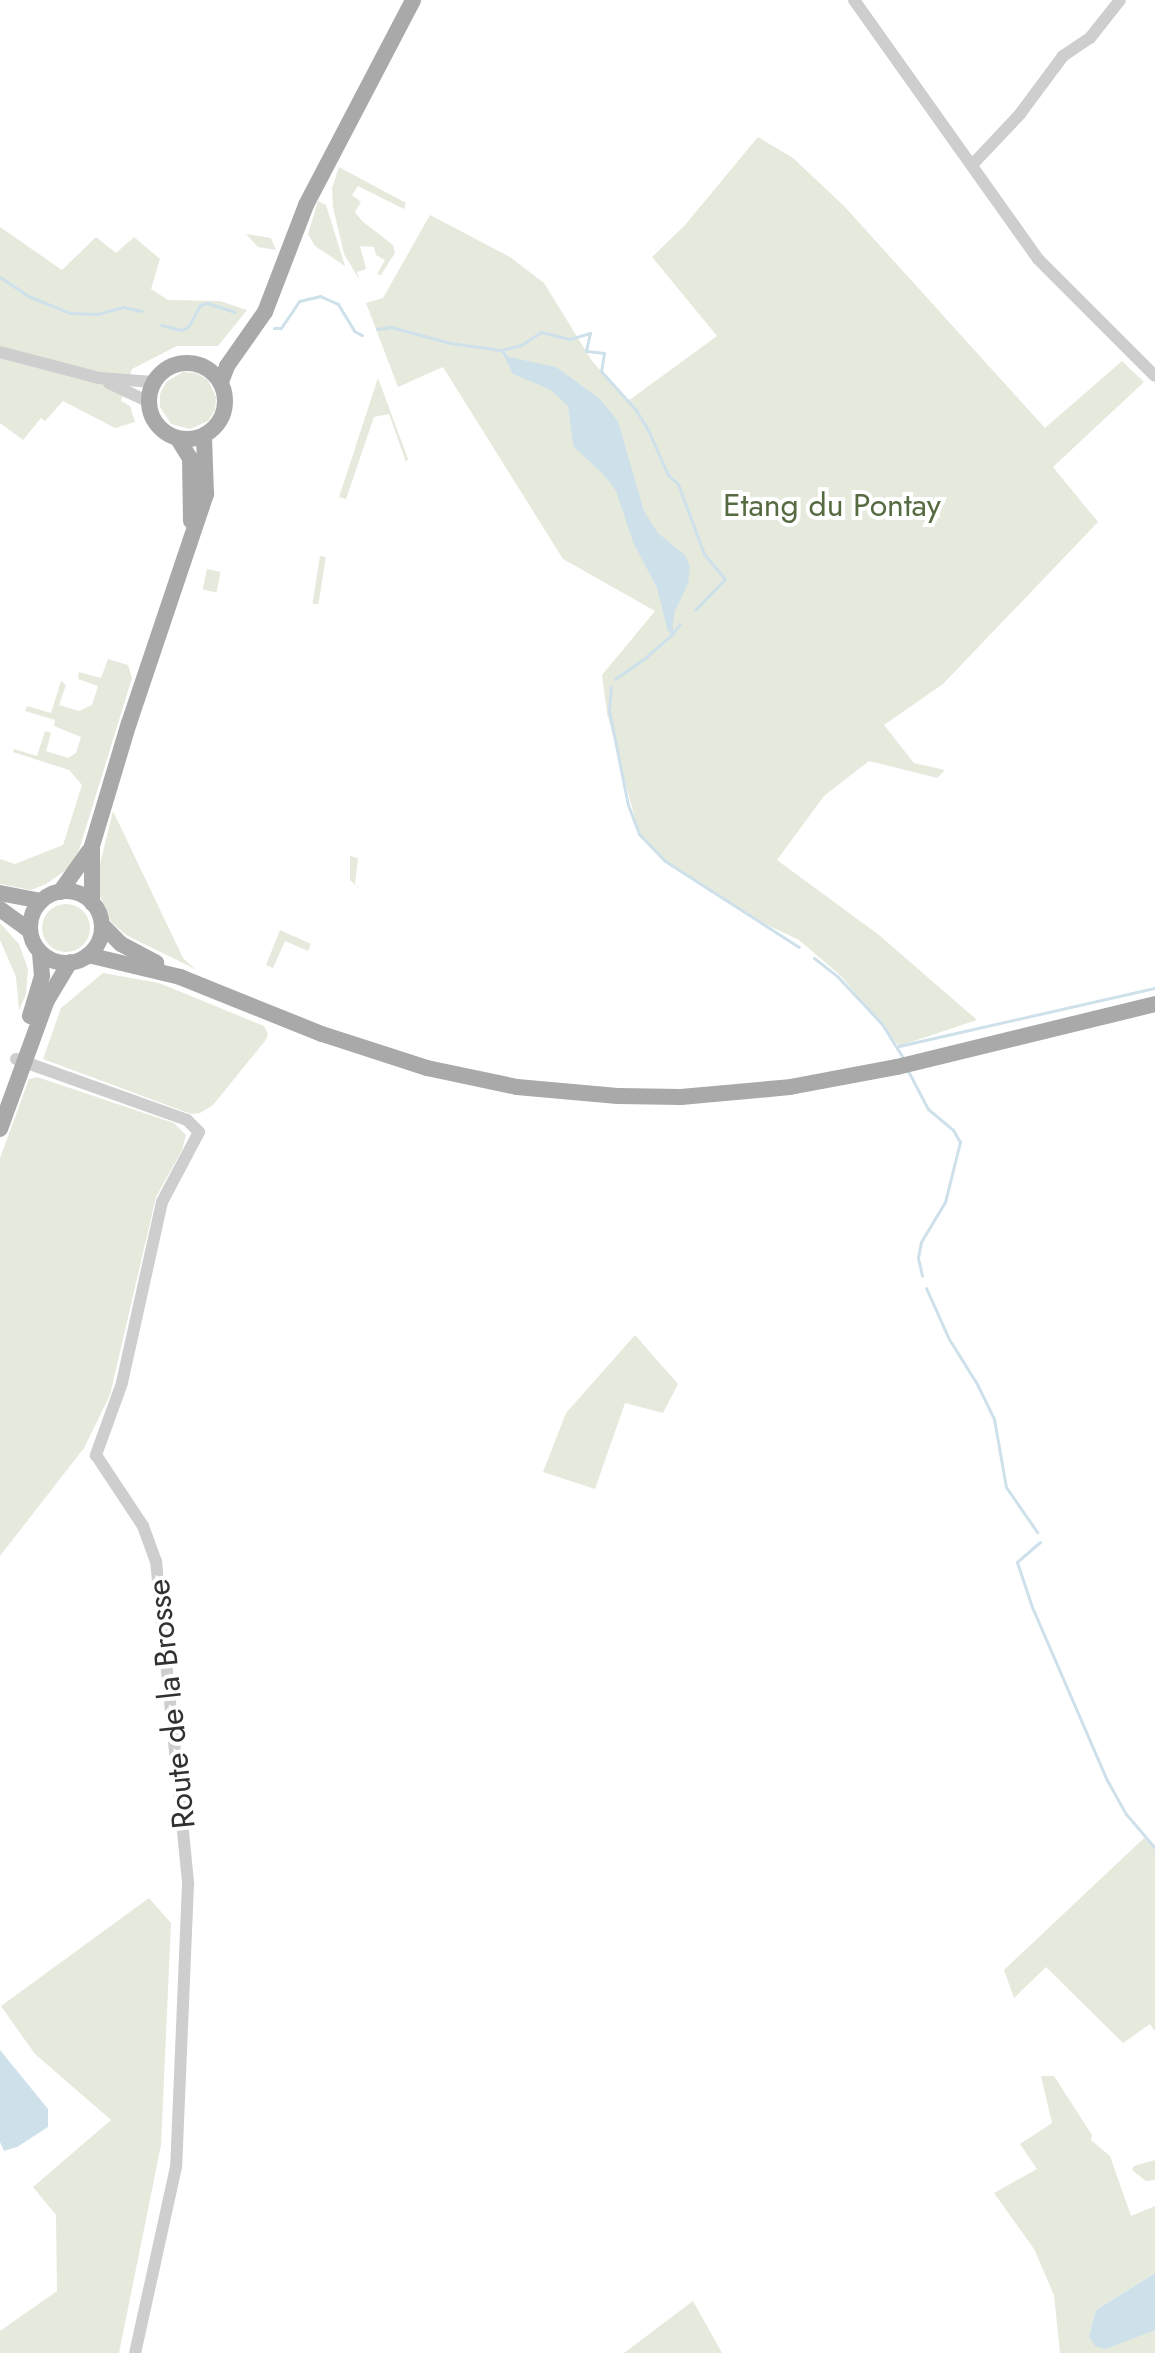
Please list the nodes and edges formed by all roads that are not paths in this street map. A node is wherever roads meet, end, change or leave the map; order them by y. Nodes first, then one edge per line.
1 (413, 0) edge
2 (854, 0) edge
3 (1120, 0) edge
4 (972, 165) junction
5 (272, 292) junction
6 (0, 352) edge
7 (203, 366) junction
8 (1155, 376) edge
9 (99, 378) junction
10 (154, 382) junction
11 (221, 382) junction
12 (149, 402) junction
13 (204, 436) junction
14 (178, 439) junction
15 (194, 528) junction
16 (92, 846) junction
17 (60, 892) junction
18 (0, 893) edge
19 (41, 901) junction
20 (92, 903) junction
21 (0, 909) edge
22 (102, 925) junction
23 (30, 931) junction
24 (40, 952) junction
25 (88, 955) junction
26 (70, 962) junction
27 (180, 977) junction
28 (1155, 1004) edge
29 (21, 1060) junction
30 (0, 1110) edge
31 (0, 1129) edge
32 (135, 2353) edge

1 - 5 main road
2 - 4 street
3 - 4 street
4 - 8 street
5 - 7 main road
5 - 11 main road
6 - 9 street
7 - 10 main road
7 - 11 main road
9 - 10 street
9 - 12 street
10 - 12 main road
11 - 13 main road
12 - 14 main road
13 - 14 main road
13 - 15 main road
14 - 15 main road
15 - 16 main road
16 - 17 main road
16 - 20 main road
17 - 19 main road
17 - 20 main road
18 - 19 main road
19 - 23 main road
20 - 22 main road
21 - 23 main road
22 - 25 main road
22 - 27 main road
23 - 24 main road
24 - 26 main road
24 - 29 main road
25 - 26 main road
25 - 27 main road
26 - 29 main road
27 - 28 main road
29 - 30 main road
29 - 31 main road
29 - 32 street, Route de la Brosse

